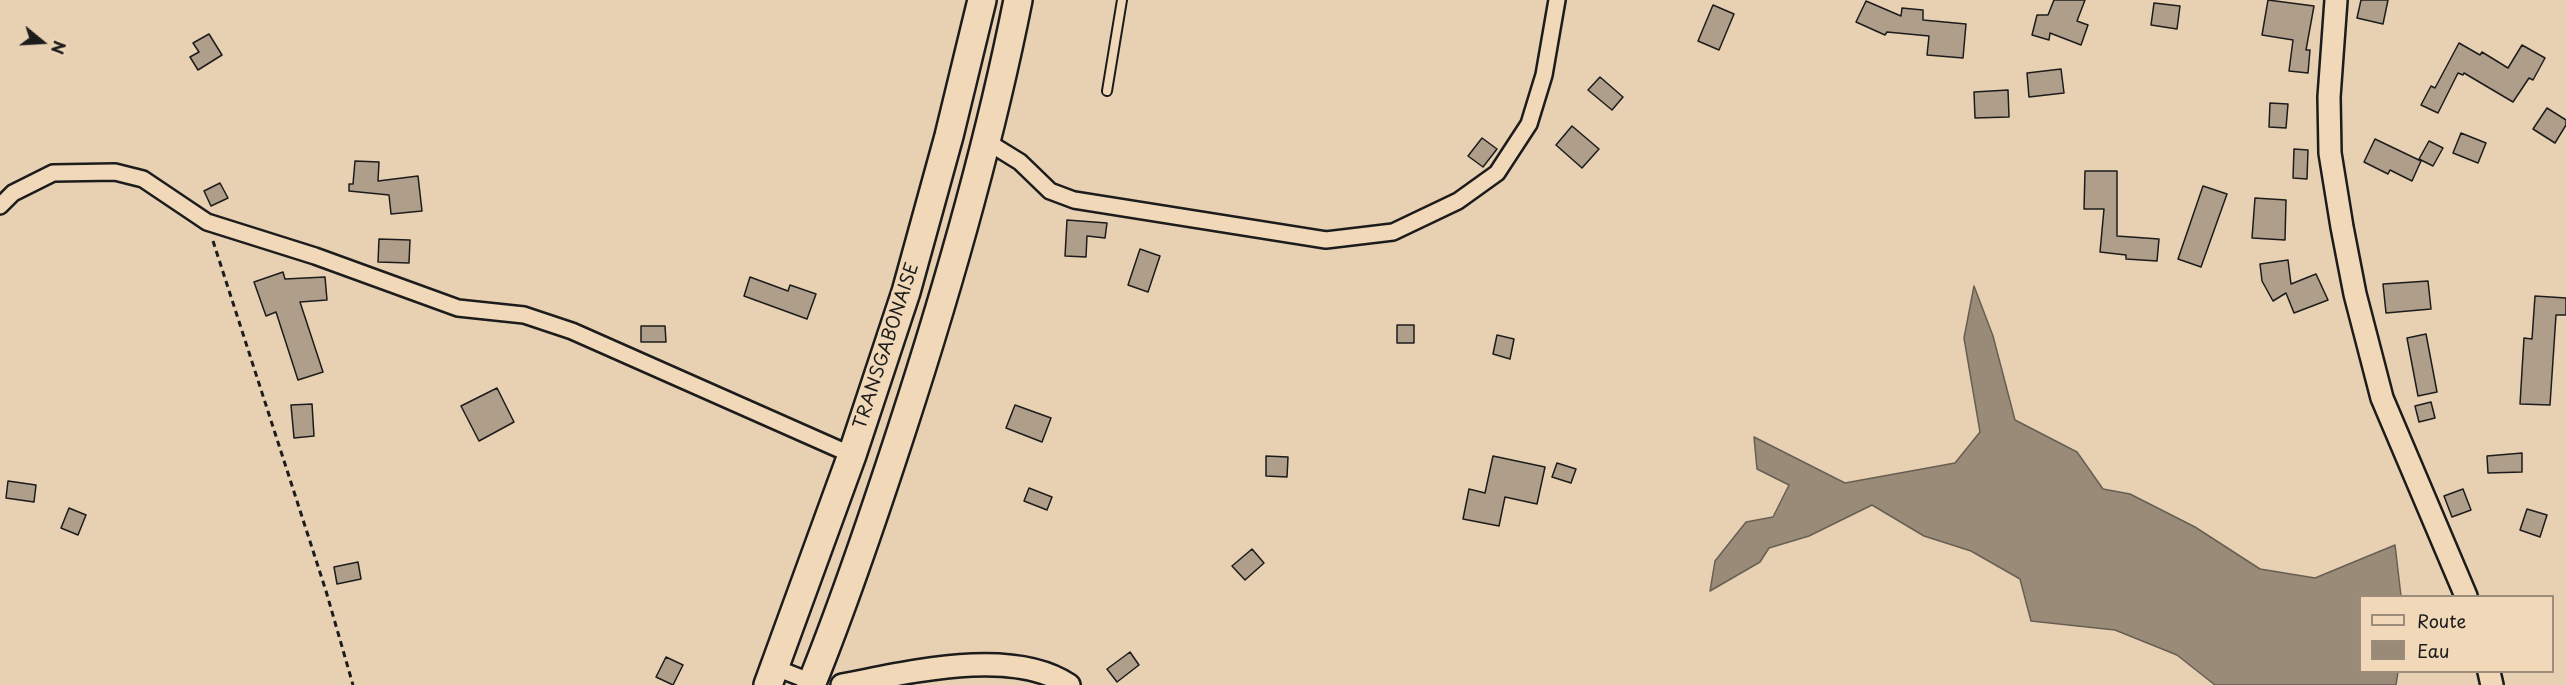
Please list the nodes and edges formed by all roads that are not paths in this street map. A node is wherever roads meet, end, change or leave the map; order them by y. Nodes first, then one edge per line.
1 (982, 0) edge
2 (1018, 0) edge
3 (1122, 0) edge
4 (1557, 0) edge
5 (2336, 0) edge
6 (1107, 91) dead end
7 (987, 141) junction
8 (0, 206) edge
9 (852, 455) junction
10 (2465, 595) edge
11 (772, 676) edge
12 (815, 684) edge
13 (842, 685) edge
14 (1069, 685) edge

1 - 9 highway, TRANSGABONAISE
2 - 7 highway
3 - 6 lane
4 - 7 street
5 - 10 street
7 - 12 highway
8 - 9 street
9 - 11 highway, TRANSGABONAISE
11 - 12 street
13 - 14 street

